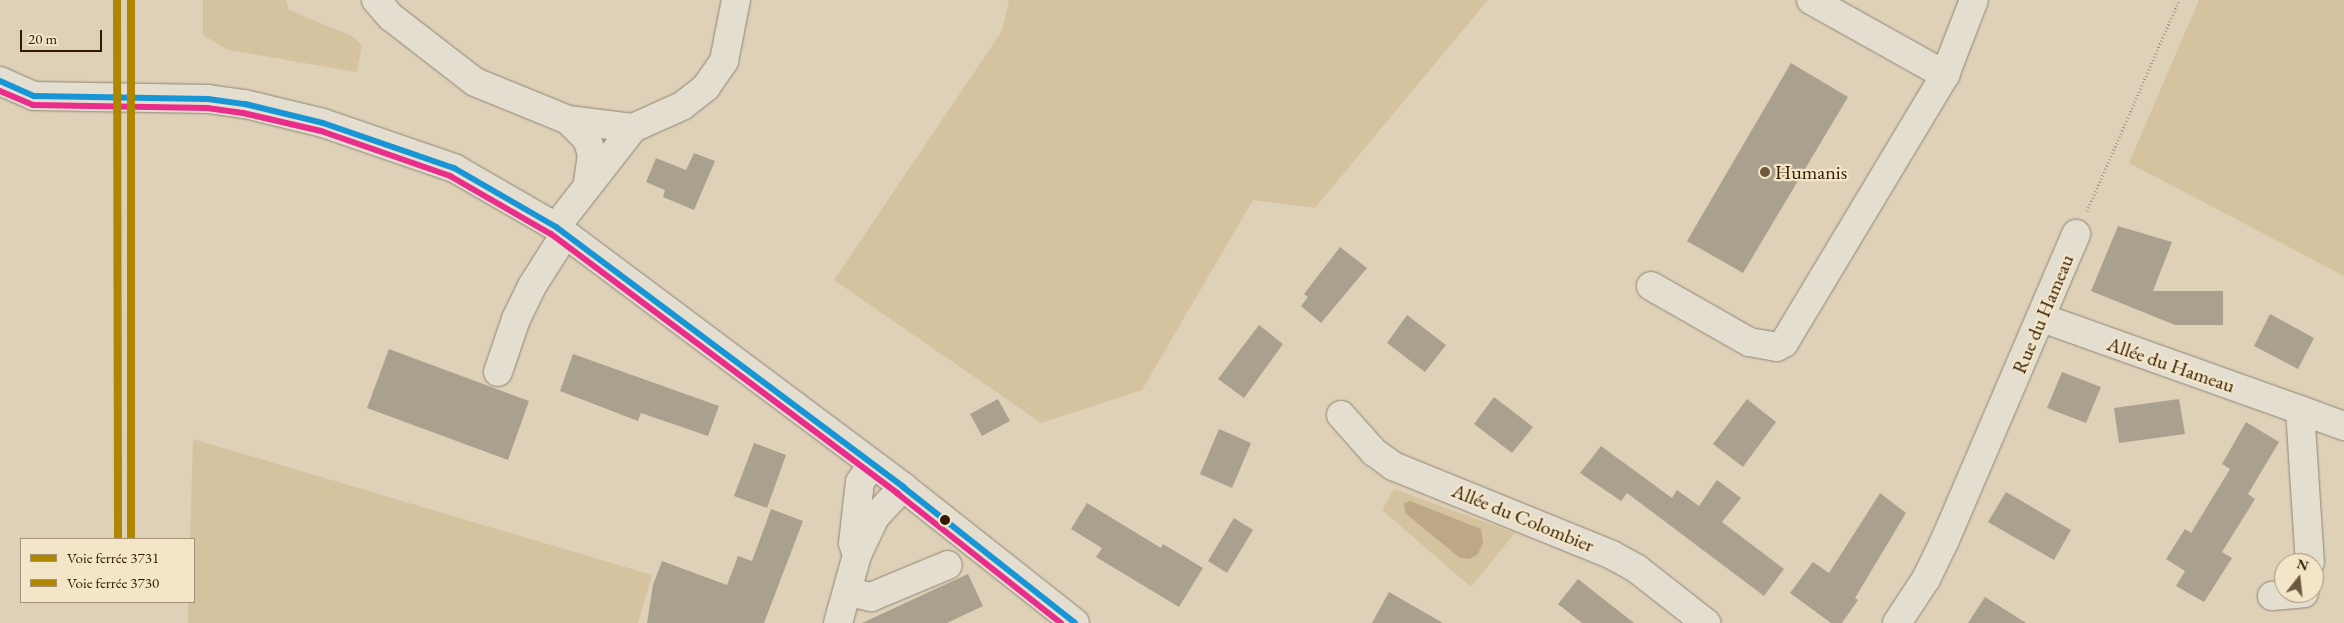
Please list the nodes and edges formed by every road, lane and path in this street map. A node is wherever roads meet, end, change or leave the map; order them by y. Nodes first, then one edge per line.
1 (376, 0) edge
2 (736, 0) edge
3 (1810, 0) edge
4 (1974, 0) edge
5 (2179, 0) edge
6 (1945, 75) junction
7 (0, 81) edge
8 (568, 120) junction
9 (633, 128) junction
10 (588, 183) junction
11 (561, 231) junction
12 (2076, 234) joint
13 (1651, 286) dead end
14 (2042, 318) junction
15 (498, 372) dead end
16 (2300, 410) junction
17 (1341, 415) dead end
18 (2344, 426) edge
19 (872, 465) junction
20 (903, 487) junction
21 (2309, 553) edge
22 (857, 555) junction
23 (948, 565) dead end
24 (849, 592) junction
25 (838, 623) edge
26 (1075, 623) edge
27 (1706, 623) edge
28 (1897, 623) edge

1 - 8 street
2 - 9 street
3 - 6 street
4 - 6 street
5 - 12 path, Rue du Hameau
6 - 13 street
7 - 11 street
8 - 9 street
8 - 10 street
9 - 10 street
10 - 11 street
11 - 15 street
11 - 19 street
12 - 14 street, Rue du Hameau
14 - 16 street, Allée du Hameau
14 - 28 street, Rue du Hameau
16 - 18 street, Allée du Hameau
16 - 21 street
17 - 27 street, Allée du Colombier
19 - 20 street
19 - 22 street
20 - 22 street
20 - 26 street
22 - 24 street
23 - 24 street
24 - 25 street

